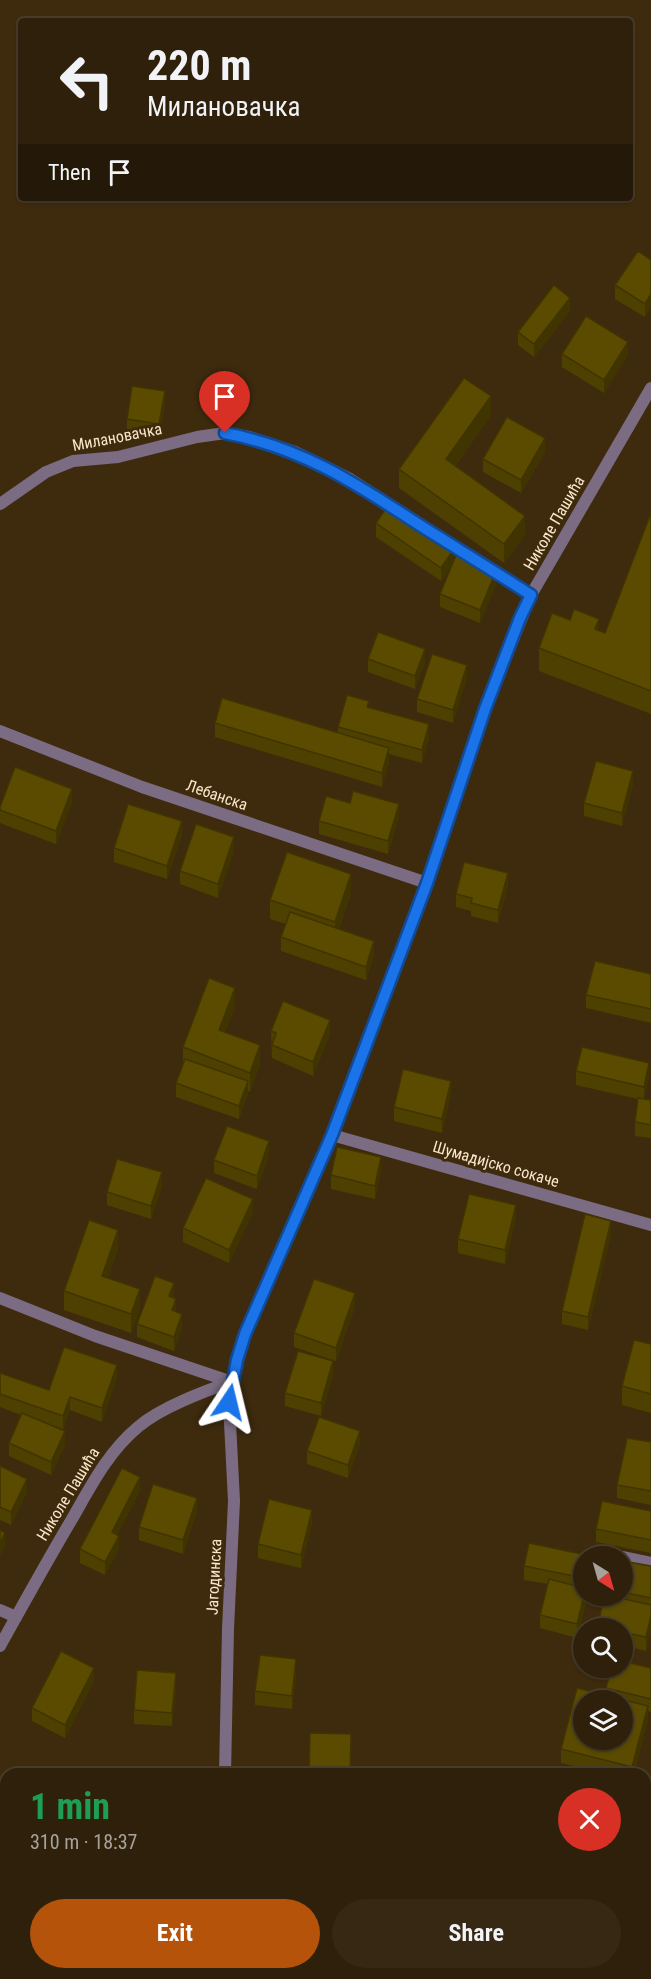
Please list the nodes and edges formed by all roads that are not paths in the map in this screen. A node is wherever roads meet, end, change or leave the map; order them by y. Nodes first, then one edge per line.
1 (651, 388) edge
2 (0, 504) edge
3 (531, 595) junction
4 (0, 731) edge
5 (427, 883) junction
6 (332, 1135) junction
7 (651, 1225) edge
8 (0, 1298) edge
9 (232, 1382) junction
10 (633, 1559) edge
11 (651, 1563) edge
12 (0, 1610) edge
13 (16, 1617) junction
14 (0, 1646) edge
15 (225, 1768) edge

1 - 3 street, Николе Пашића
2 - 3 street, Милановачка
3 - 5 street, Николе Пашића
4 - 5 street, Лебанска
5 - 6 street, Николе Пашића
6 - 7 street, Шумадијско сокаче
6 - 9 street, Николе Пашића
8 - 9 street
9 - 13 street, Николе Пашића
9 - 15 street, Јагодинска
10 - 11 street
12 - 13 street
13 - 14 street, Николе Пашића

